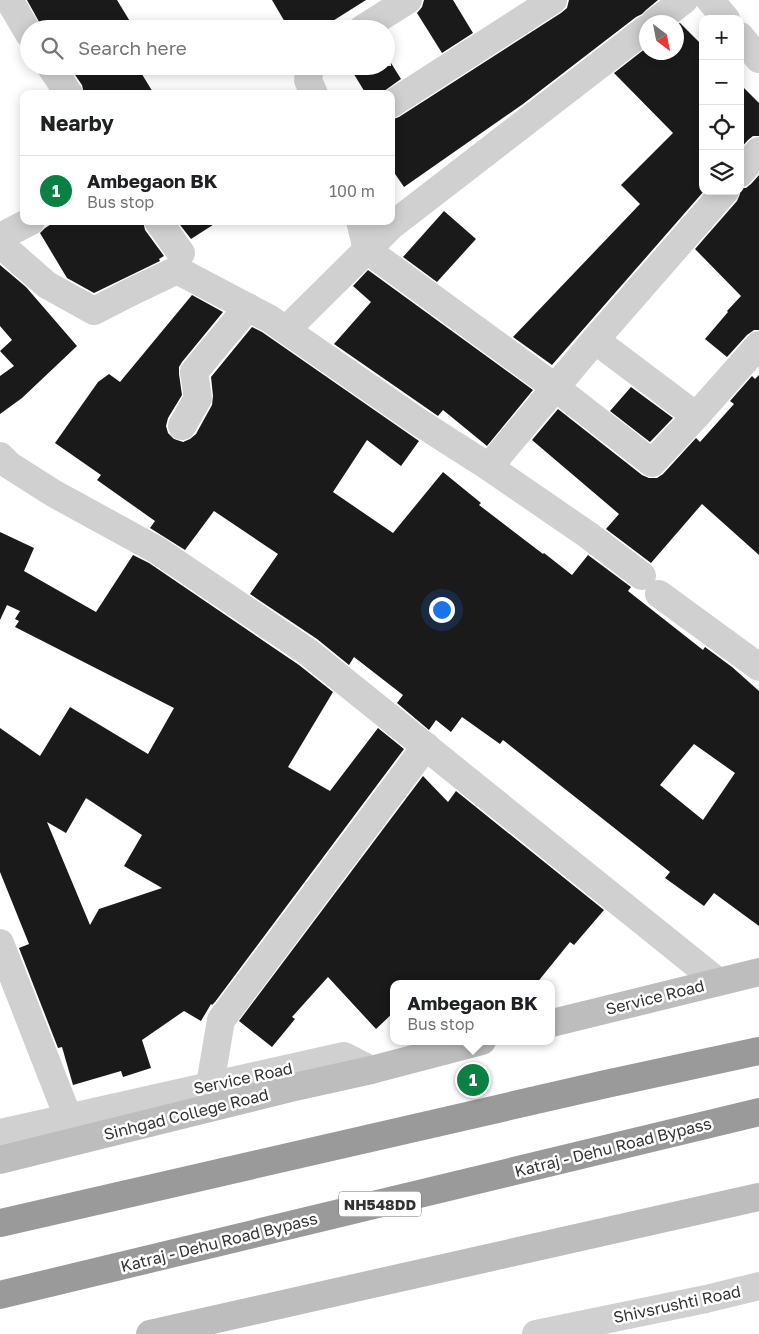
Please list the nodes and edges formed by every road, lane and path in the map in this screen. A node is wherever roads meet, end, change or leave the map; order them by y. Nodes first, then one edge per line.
1 (9, 0) edge
2 (408, 0) edge
3 (554, 0) edge
4 (684, 0) edge
5 (710, 0) edge
6 (664, 15) edge
7 (723, 15) edge
8 (21, 20) edge
9 (376, 20) edge
10 (639, 34) edge
11 (744, 41) edge
12 (759, 59) edge
13 (56, 75) edge
14 (309, 75) edge
15 (66, 90) edge
16 (312, 90) edge
17 (395, 101) edge
18 (759, 152) edge
19 (744, 169) edge
20 (721, 195) edge
21 (395, 223) edge
22 (23, 225) edge
23 (161, 225) edge
24 (361, 225) edge
25 (392, 225) edge
26 (0, 237) edge
27 (0, 244) edge
28 (367, 250) junction
29 (181, 253) dead end
30 (248, 307) junction
31 (286, 330) junction
32 (595, 340) junction
33 (759, 345) edge
34 (556, 388) junction
35 (696, 416) junction
36 (182, 426) dead end
37 (3, 465) edge
38 (489, 467) junction
39 (759, 667) edge
40 (426, 746) junction
41 (0, 943) edge
42 (759, 972) edge
43 (717, 982) junction
44 (555, 1022) edge
45 (467, 1045) edge
46 (759, 1051) edge
47 (372, 1070) junction
48 (210, 1085) junction
49 (759, 1112) edge
50 (68, 1117) junction
51 (0, 1133) edge
52 (0, 1160) edge
53 (759, 1197) edge
54 (0, 1223) edge
55 (759, 1286) edge
56 (0, 1295) edge
57 (150, 1334) edge
58 (536, 1334) edge

1 - 8 street
2 - 9 street
3 - 17 street
4 - 6 street
5 - 7 street
10 - 21 street
11 - 12 street
13 - 15 street
14 - 16 street
18 - 19 street
20 - 32 street
22 - 26 street
23 - 29 street
24 - 28 street
25 - 28 street
27 - 30 street
28 - 31 street
28 - 34 street
30 - 31 street
30 - 36 street
31 - 38 street
32 - 34 street
32 - 35 street
33 - 35 street
34 - 35 street
34 - 38 street
37 - 40 street
38 - 39 street
40 - 43 street
40 - 48 street
41 - 50 street
42 - 43 street, Service Road
43 - 44 street, Service Road
45 - 47 street
46 - 54 highway
47 - 48 street, Service Road
47 - 52 street, Sinhgad College Road
48 - 50 street, Service Road
49 - 56 highway, Katraj - Dehu Road Bypass / NH548DD
50 - 51 street, Service Road
53 - 57 street
55 - 58 street, Shivsrushti Road

